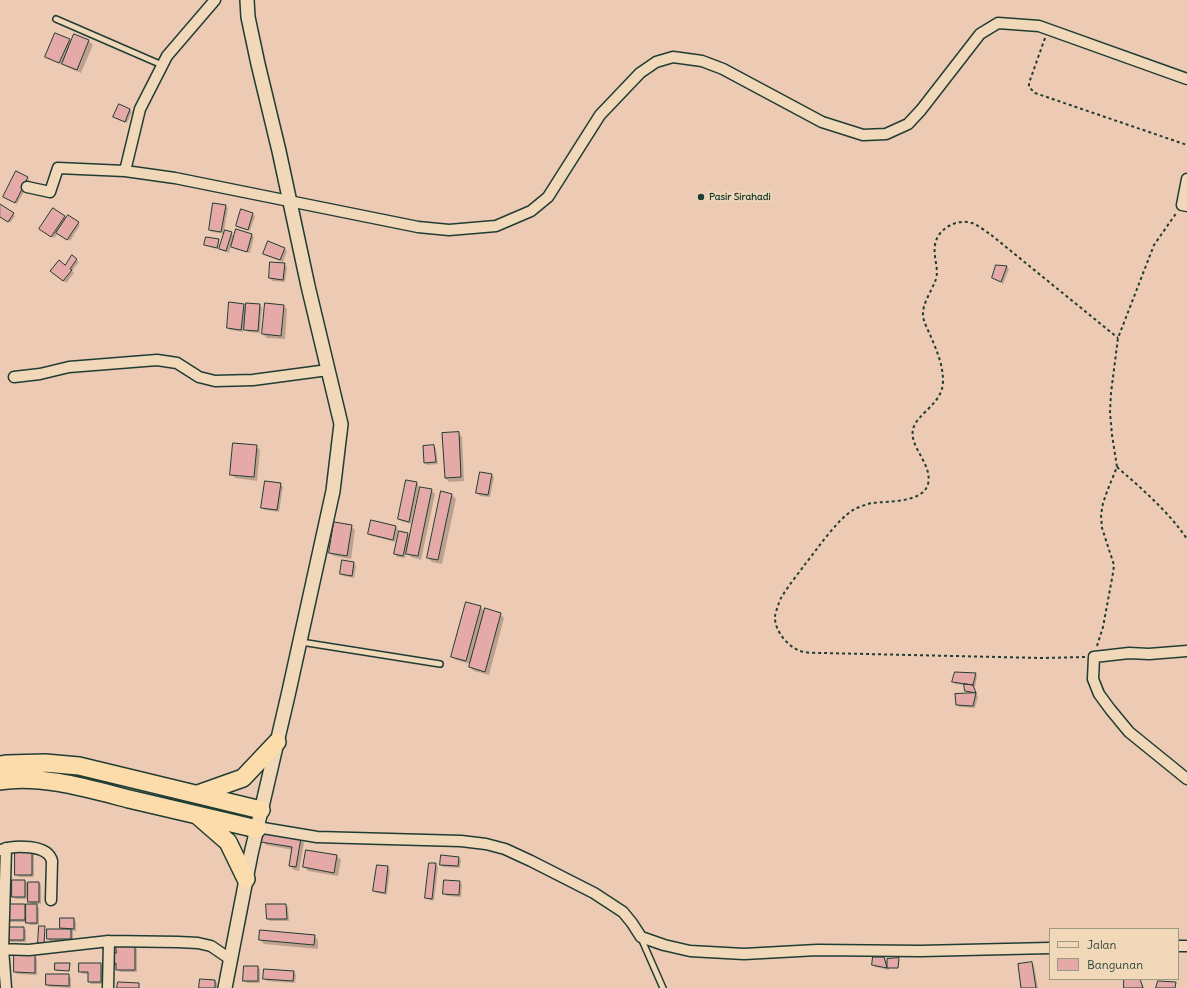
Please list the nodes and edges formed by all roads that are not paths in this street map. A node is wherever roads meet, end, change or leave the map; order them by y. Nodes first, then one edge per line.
1 (215, 0) edge
2 (247, 0) edge
3 (56, 19) dead end
4 (162, 65) junction
5 (1187, 79) edge
6 (125, 171) junction
7 (1187, 179) edge
8 (26, 187) dead end
9 (290, 201) junction
10 (1185, 205) edge
11 (328, 370) junction
12 (14, 377) dead end
13 (300, 642) junction
14 (1187, 651) edge
15 (440, 664) dead end
16 (277, 742) junction
17 (0, 765) edge
18 (1187, 779) edge
19 (0, 782) edge
20 (198, 794) junction
21 (261, 810) junction
22 (196, 814) junction
23 (257, 828) junction
24 (3, 849) edge
25 (246, 879) junction
26 (51, 900) dead end
27 (641, 937) junction
28 (109, 942) junction
29 (1049, 948) edge
30 (2, 949) edge
31 (230, 959) junction
32 (6, 988) edge
33 (108, 988) edge
34 (225, 988) edge
35 (663, 988) edge

1 - 4 street
2 - 9 street
3 - 4 lane
4 - 6 street
5 - 9 street
6 - 8 street
6 - 9 street
7 - 10 street
9 - 11 street
11 - 12 street
11 - 13 street
13 - 15 lane
13 - 16 street
14 - 18 street
16 - 20 highway
16 - 21 street
17 - 20 highway
19 - 22 highway
20 - 21 highway
21 - 23 street
22 - 23 highway
22 - 25 highway
23 - 25 street
23 - 27 street
24 - 26 street
24 - 30 street
25 - 31 street
27 - 29 street
27 - 35 lane
28 - 30 street
28 - 31 street
28 - 33 street
30 - 32 street
31 - 34 street

